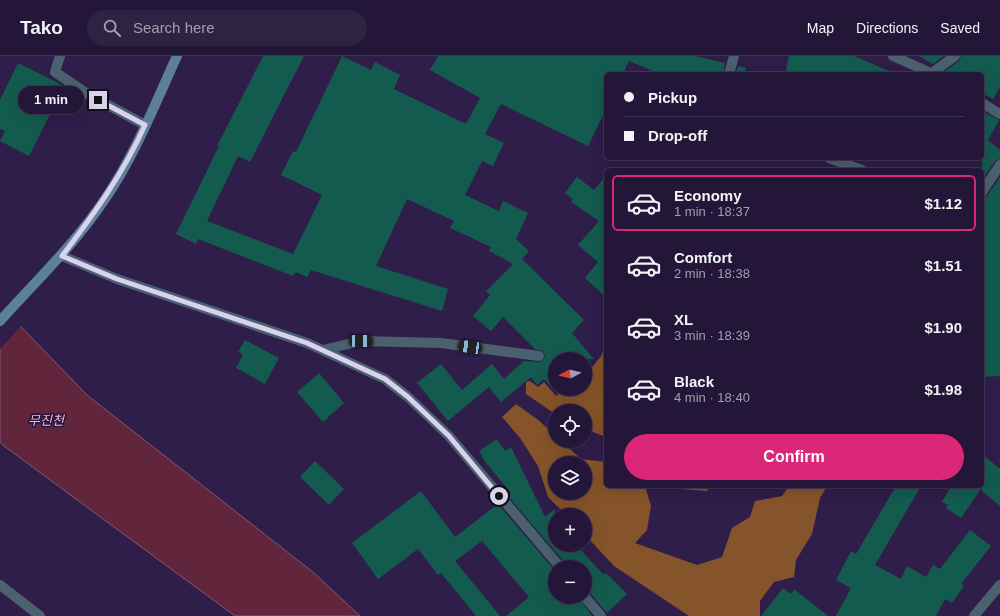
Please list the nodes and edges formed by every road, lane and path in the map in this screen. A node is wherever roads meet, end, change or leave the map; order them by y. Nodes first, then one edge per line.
1 (60, 56) edge
2 (177, 56) edge
3 (734, 56) edge
4 (893, 56) edge
5 (954, 56) edge
6 (730, 72) edge
7 (929, 72) edge
8 (935, 72) edge
9 (984, 104) edge
10 (1000, 114) edge
11 (145, 125) junction
12 (834, 160) edge
13 (1000, 165) edge
14 (856, 168) edge
15 (984, 189) edge
16 (62, 256) junction
17 (0, 321) edge
18 (322, 350) junction
19 (539, 356) dead end
20 (554, 560) edge
21 (1000, 585) edge
22 (0, 586) edge
23 (591, 604) edge
24 (40, 616) edge
25 (601, 616) edge
26 (974, 616) edge

1 - 11 street
2 - 11 main road
3 - 6 street
4 - 7 street
5 - 8 street
9 - 10 street
11 - 16 main road
12 - 14 street
13 - 15 street
16 - 17 main road
16 - 18 street
18 - 19 street
18 - 20 street
21 - 26 street
22 - 24 street
23 - 25 street

